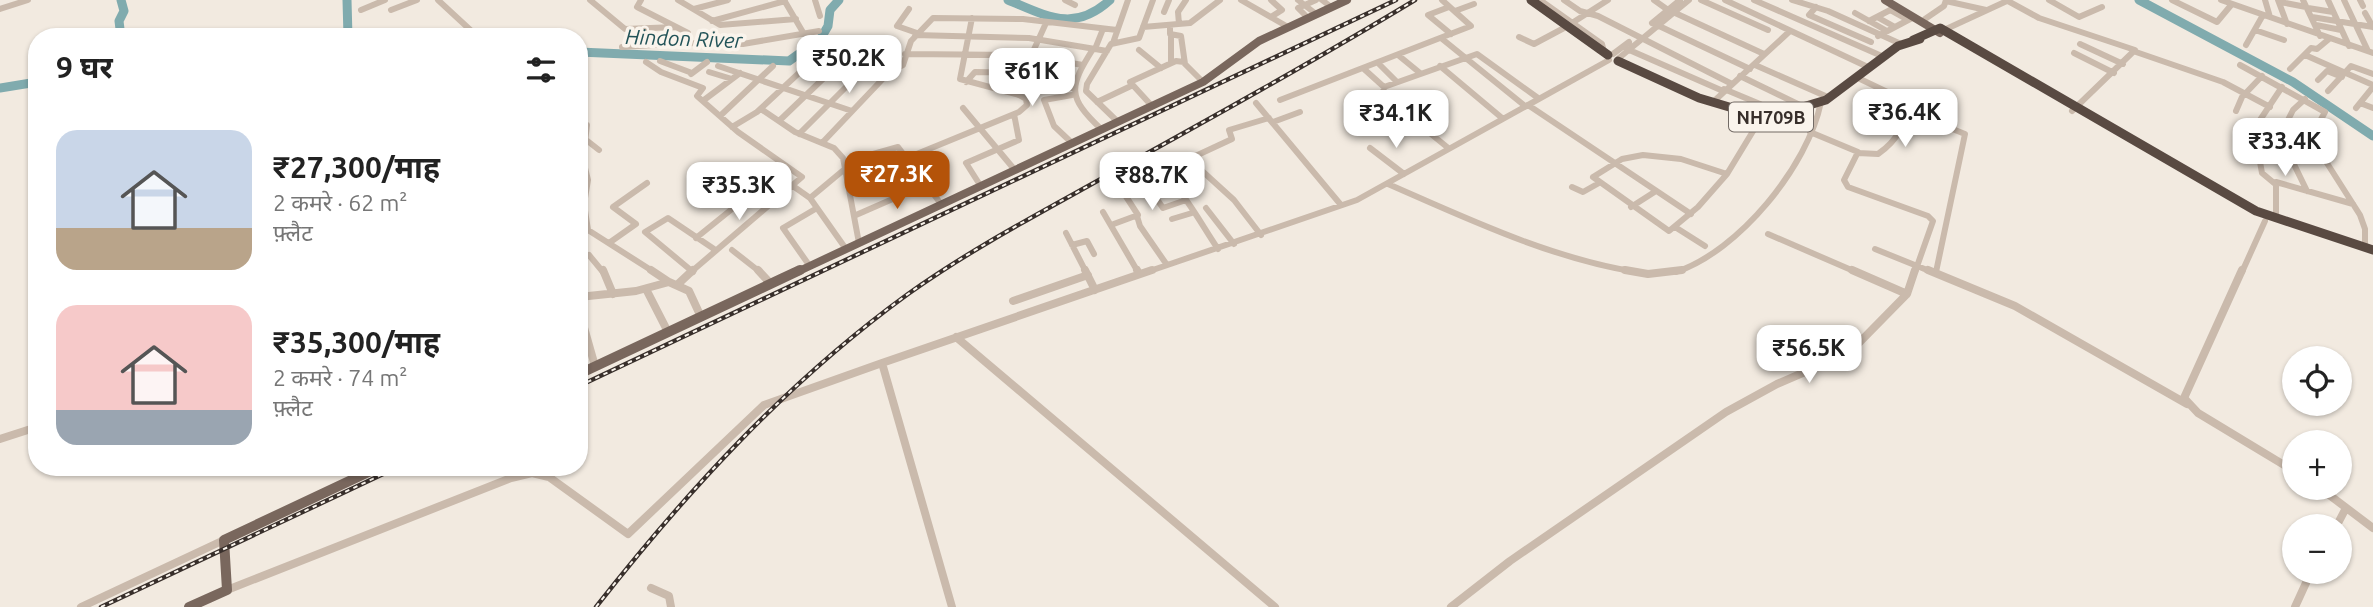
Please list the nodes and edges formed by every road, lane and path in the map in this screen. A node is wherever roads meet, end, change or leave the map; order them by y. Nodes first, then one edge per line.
1 (27, 0) edge
2 (385, 0) edge
3 (417, 0) edge
4 (438, 0) edge
5 (590, 0) edge
6 (641, 0) edge
7 (678, 0) edge
8 (728, 0) edge
9 (815, 0) edge
10 (1066, 0) edge
11 (1128, 0) edge
12 (1153, 0) edge
13 (1169, 0) edge
14 (1175, 0) edge
15 (1220, 0) edge
16 (1241, 0) edge
17 (1271, 0) edge
18 (1298, 0) edge
19 (1316, 0) edge
20 (1322, 0) edge
21 (1348, 0) edge
22 (1442, 0) edge
23 (1524, 0) edge
24 (1531, 0) edge
25 (1540, 0) edge
26 (1564, 0) edge
27 (1592, 0) edge
28 (1608, 0) edge
29 (1654, 0) edge
30 (1680, 0) edge
31 (1689, 0) edge
32 (1702, 0) edge
33 (1725, 0) edge
34 (1754, 0) edge
35 (1792, 0) edge
36 (1885, 0) edge
37 (2049, 0) edge
38 (2172, 0) edge
39 (2221, 0) edge
40 (2250, 0) edge
41 (2265, 0) edge
42 (2328, 0) edge
43 (2344, 0) edge
44 (785, 1) edge
45 (1946, 1) edge
46 (2009, 1) edge
47 (2278, 1) edge
48 (1184, 2) edge
49 (2196, 2) dead end
50 (1997, 3) edge
51 (1474, 4) dead end
52 (2232, 4) junction
53 (1075, 5) dead end
54 (1305, 5) junction
55 (1601, 5) junction
56 (1893, 5) edge
57 (2306, 5) edge
58 (1331, 7) junction
59 (1816, 7) junction
60 (2102, 7) dead end
61 (2362, 7) edge
62 (0, 9) edge
63 (694, 9) junction
64 (909, 9) dead end
65 (1452, 9) junction
66 (2191, 9) junction
67 (361, 10) dead end
68 (391, 10) dead end
69 (1987, 10) junction
70 (1671, 11) junction
71 (2253, 11) junction
72 (1164, 12) dead end
73 (2333, 12) junction
74 (1855, 13) dead end
75 (1590, 14) junction
76 (2263, 15) junction
77 (820, 16) dead end
78 (1312, 16) junction
79 (1271, 17) junction
80 (1877, 17) junction
81 (2312, 17) junction
82 (972, 18) junction
83 (2270, 18) junction
84 (796, 19) junction
85 (1911, 19) junction
86 (1925, 19) junction
87 (712, 21) junction
88 (1869, 21) junction
89 (2337, 21) junction
90 (1046, 23) junction
91 (1572, 23) junction
92 (1179, 24) junction
93 (2287, 24) junction
94 (2355, 24) junction
95 (1170, 25) junction
96 (1657, 25) junction
97 (2316, 25) junction
98 (676, 27) junction
99 (1143, 27) junction
100 (1288, 27) junction
101 (1563, 27) junction
102 (1895, 27) junction
103 (2373, 27) edge
104 (468, 28) edge
105 (1104, 29) junction
106 (1117, 30) junction
107 (1768, 30) dead end
108 (2255, 30) junction
109 (2341, 30) junction
110 (819, 31) dead end
111 (1790, 31) junction
112 (1887, 31) junction
113 (1939, 31) junction
114 (804, 34) junction
115 (916, 34) junction
116 (1451, 34) junction
117 (1880, 34) junction
118 (1171, 35) junction
119 (968, 36) junction
120 (2320, 36) junction
121 (1520, 37) dead end
122 (1639, 37) junction
123 (1039, 38) junction
124 (1441, 38) junction
125 (2362, 38) junction
126 (2329, 39) junction
127 (2284, 40) dead end
128 (2373, 40) edge
129 (1871, 42) junction
130 (686, 43) junction
131 (1114, 43) junction
132 (1901, 44) junction
133 (2080, 44) dead end
134 (2246, 45) dead end
135 (2349, 46) junction
136 (622, 47) dead end
137 (1865, 48) junction
138 (1094, 49) junction
139 (1627, 49) junction
140 (1139, 50) dead end
141 (1107, 51) junction
142 (851, 52) junction
143 (2136, 52) junction
144 (2370, 52) edge
145 (2074, 53) dead end
146 (905, 54) junction
147 (964, 54) junction
148 (1765, 54) junction
149 (1398, 55) junction
150 (2305, 55) junction
151 (1031, 56) junction
152 (1611, 56) junction
153 (1463, 57) junction
154 (1884, 57) junction
155 (1046, 58) junction
156 (873, 60) junction
157 (660, 61) dead end
158 (646, 62) dead end
159 (707, 62) dead end
160 (1184, 62) junction
161 (1171, 63) junction
162 (1378, 63) junction
163 (2123, 64) junction
164 (1083, 65) junction
165 (2240, 65) dead end
166 (718, 66) dead end
167 (773, 66) dead end
168 (895, 66) junction
169 (1440, 66) junction
170 (1753, 67) junction
171 (1161, 68) junction
172 (1870, 68) junction
173 (1364, 69) junction
174 (2290, 69) dead end
175 (709, 72) dead end
176 (692, 73) junction
177 (1420, 73) junction
178 (2114, 73) junction
179 (740, 74) junction
180 (2373, 74) edge
181 (2344, 75) junction
182 (1740, 76) junction
183 (2262, 76) junction
184 (1858, 78) junction
185 (732, 79) junction
186 (759, 80) junction
187 (2318, 80) dead end
188 (682, 81) junction
189 (966, 82) junction
190 (1035, 82) dead end
191 (1203, 82) junction
192 (1398, 82) junction
193 (1730, 83) junction
194 (1131, 86) junction
195 (2373, 86) edge
196 (1384, 87) junction
197 (2282, 87) junction
198 (782, 88) junction
199 (1723, 90) junction
200 (1072, 91) junction
201 (2328, 91) dead end
202 (2245, 94) junction
203 (806, 96) junction
204 (1538, 98) junction
205 (2305, 99) junction
206 (704, 100) junction
207 (1280, 100) dead end
208 (1825, 100) junction
209 (1905, 100) junction
210 (1097, 102) junction
211 (829, 103) junction
212 (1256, 103) dead end
213 (1712, 103) junction
214 (1151, 105) junction
215 (1527, 105) junction
216 (1804, 107) junction
217 (2270, 107) junction
218 (963, 108) dead end
219 (2373, 108) edge
220 (761, 109) junction
221 (2074, 109) junction
222 (852, 111) junction
223 (2236, 111) dead end
224 (1300, 112) dead end
225 (1014, 114) junction
226 (720, 116) junction
227 (1773, 116) junction
228 (1502, 118) junction
229 (1761, 118) junction
230 (1271, 120) junction
231 (779, 121) junction
232 (1117, 121) junction
233 (733, 127) junction
234 (980, 128) junction
235 (1101, 129) junction
236 (1810, 132) junction
237 (799, 134) junction
238 (2246, 134) dead end
239 (2261, 135) junction
240 (2275, 135) junction
241 (588, 141) edge
242 (822, 143) junction
243 (1072, 143) junction
244 (1447, 147) junction
245 (1370, 148) dead end
246 (599, 149) dead end
247 (999, 149) junction
248 (2275, 152) junction
249 (2288, 152) junction
250 (1858, 153) junction
251 (2323, 153) junction
252 (865, 157) junction
253 (907, 158) junction
254 (1615, 164) junction
255 (845, 165) junction
256 (1014, 169) junction
257 (873, 173) junction
258 (1404, 174) junction
259 (1728, 174) junction
260 (1115, 178) dead end
261 (849, 181) junction
262 (647, 183) dead end
263 (877, 183) dead end
264 (1599, 183) junction
265 (2274, 183) junction
266 (926, 184) junction
267 (1388, 184) junction
268 (980, 185) junction
269 (793, 186) junction
270 (1572, 187) dead end
271 (1656, 191) junction
272 (2307, 191) junction
273 (905, 193) junction
274 (780, 196) junction
275 (810, 198) junction
276 (1186, 200) junction
277 (940, 204) junction
278 (1341, 205) junction
279 (2354, 205) junction
280 (1631, 207) junction
281 (817, 208) junction
282 (1206, 208) dead end
283 (1104, 212) dead end
284 (1192, 213) junction
285 (1691, 214) junction
286 (856, 215) junction
287 (1137, 216) junction
288 (1172, 219) dead end
289 (2271, 220) junction
290 (1111, 225) junction
291 (1675, 227) junction
292 (588, 230) edge
293 (1066, 233) dead end
294 (1768, 233) dead end
295 (1261, 235) junction
296 (696, 238) junction
297 (609, 243) junction
298 (859, 243) junction
299 (1234, 244) junction
300 (1072, 245) junction
301 (1705, 246) dead end
302 (714, 249) junction
303 (846, 249) junction
304 (1218, 249) junction
305 (1875, 249) dead end
306 (2369, 249) edge
307 (732, 250) dead end
308 (1094, 254) dead end
309 (589, 255) dead end
310 (2373, 256) edge
311 (809, 265) junction
312 (1167, 265) junction
313 (1917, 265) junction
314 (693, 272) junction
315 (1936, 272) junction
316 (1139, 274) junction
317 (1087, 275) junction
318 (673, 283) junction
319 (770, 284) junction
320 (646, 289) junction
321 (1095, 290) junction
322 (613, 293) junction
323 (1907, 294) junction
324 (588, 296) edge
325 (1013, 301) dead end
326 (701, 317) junction
327 (668, 332) junction
328 (956, 337) junction
329 (588, 342) edge
330 (882, 363) junction
331 (595, 366) junction
332 (588, 370) edge
333 (2187, 404) junction
334 (28, 430) edge
335 (0, 439) edge
336 (2282, 463) edge
337 (360, 476) edge
338 (519, 476) edge
339 (545, 476) edge
340 (2336, 500) edge
341 (2346, 508) junction
342 (2343, 514) edge
343 (2373, 528) edge
344 (224, 540) junction
345 (2306, 584) edge
346 (651, 588) dead end
347 (227, 590) junction
348 (81, 607) edge
349 (189, 607) edge
350 (671, 607) edge
351 (952, 607) edge
352 (1275, 607) edge
353 (1451, 607) edge
354 (2295, 607) edge

1 - 62 street
2 - 67 street
3 - 68 street
4 - 104 street
5 - 98 street
6 - 98 street
7 - 63 street
8 - 63 street
9 - 77 street
10 - 53 street
11 - 106 street
12 - 99 street
13 - 72 street
14 - 48 street
15 - 92 street
16 - 79 street
17 - 79 street
18 - 54 street
19 - 54 street
20 - 58 street
21 - 58 main road
22 - 65 street
23 - 101 street
24 - 152 highway, NH709B
25 - 91 street
26 - 75 street
27 - 55 street
28 - 55 street
29 - 70 street
30 - 70 street
31 - 70 street
32 - 107 street
33 - 111 street
34 - 137 street
35 - 59 street
36 - 56 main road
37 - 60 street
38 - 66 street
39 - 52 street
40 - 71 street
41 - 83 street
42 - 73 street
43 - 94 street
44 - 84 street
44 - 87 street
45 - 69 street
45 - 86 street
46 - 50 street
46 - 143 street
47 - 57 street
47 - 93 street
48 - 92 street
49 - 66 street
50 - 69 street
51 - 65 street
52 - 66 street
52 - 71 street
54 - 78 street
55 - 75 street
56 - 80 street
56 - 85 main road
56 - 86 main road
57 - 73 street
57 - 81 street
58 - 78 main road
59 - 117 street
59 - 129 street
61 - 103 street
63 - 87 street
64 - 115 street
65 - 116 street
65 - 116 street
69 - 113 street
70 - 96 street
70 - 122 street
70 - 148 street
71 - 76 street
73 - 89 street
74 - 88 street
75 - 91 street
75 - 122 street
76 - 83 street
76 - 108 street
78 - 100 main road
79 - 100 street
80 - 88 street
80 - 102 street
81 - 89 street
81 - 97 street
82 - 90 street
82 - 115 street
82 - 119 street
83 - 93 street
84 - 87 street
84 - 114 street
85 - 102 street
85 - 113 main road
86 - 113 main road
88 - 112 street
89 - 94 street
89 - 109 street
90 - 105 street
90 - 123 street
91 - 152 street
92 - 95 street
93 - 120 street
94 - 103 street
94 - 125 street
95 - 99 street
95 - 118 street
96 - 122 street
96 - 170 street
97 - 109 street
97 - 120 street
98 - 130 street
99 - 131 street
100 - 191 main road
101 - 121 street
101 - 152 street
102 - 112 street
105 - 106 street
105 - 138 street
106 - 131 street
108 - 127 street
108 - 134 street
109 - 135 street
110 - 114 street
111 - 148 street
111 - 172 street
112 - 117 street
113 - 132 highway, NH709B
113 - 221 highway
114 - 130 street
115 - 119 street
115 - 146 street
116 - 124 street
117 - 129 street
117 - 132 street
118 - 160 street
118 - 161 street
119 - 123 street
119 - 147 street
120 - 126 street
122 - 139 street
122 - 152 street
122 - 193 street
123 - 138 street
123 - 151 street
124 - 149 street
124 - 153 street
125 - 128 street
125 - 144 street
126 - 135 street
126 - 150 street
129 - 137 street
130 - 136 street
131 - 141 street
132 - 154 highway, NH709B
133 - 163 street
135 - 144 street
137 - 154 street
138 - 141 street
138 - 164 street
139 - 152 street
139 - 199 street
140 - 171 street
141 - 210 street
142 - 156 street
142 - 198 street
142 - 203 street
143 - 163 street
143 - 202 street
145 - 178 street
146 - 147 street
146 - 168 street
147 - 151 street
147 - 189 street
148 - 170 street
149 - 162 street
149 - 177 street
150 - 174 street
150 - 181 street
151 - 155 street
152 - 204 street
152 - 213 highway, NH709B
153 - 169 street
153 - 204 street
153 - 215 street
154 - 172 highway, NH709B
155 - 164 street
155 - 189 street
156 - 168 street
156 - 211 street
157 - 176 street
158 - 188 street
159 - 176 street
160 - 161 street
160 - 191 street
161 - 171 street
162 - 173 street
162 - 192 street
163 - 178 street
164 - 200 street
165 - 183 street
166 - 179 street
167 - 186 street
168 - 222 street
169 - 177 street
169 - 228 street
170 - 182 street
170 - 208 street
171 - 194 street
172 - 184 highway, NH709B
173 - 196 street
173 - 207 street
175 - 185 street
176 - 188 street
177 - 192 street
178 - 221 street
179 - 185 street
179 - 186 street
180 - 181 street
181 - 187 street
181 - 195 street
181 - 201 street
182 - 193 street
182 - 216 street
183 - 197 street
183 - 202 street
184 - 208 highway, NH709B
184 - 209 street
185 - 206 street
186 - 198 street
186 - 226 street
188 - 206 street
189 - 225 street
190 - 200 street
191 - 214 main road
192 - 196 street
193 - 199 street
194 - 210 street
194 - 214 street
195 - 219 street
196 - 244 street
197 - 205 street
197 - 217 street
198 - 203 street
198 - 220 street
199 - 213 street
199 - 227 street
200 - 235 street
200 - 243 street
202 - 217 street
202 - 223 street
203 - 211 street
203 - 231 street
204 - 215 street
205 - 240 street
205 - 251 street
206 - 226 street
208 - 216 highway, NH709B
208 - 236 street
209 - 250 street
209 - 315 street
210 - 232 street
211 - 222 street
211 - 237 street
212 - 230 street
213 - 229 highway, NH709B
214 - 232 main road
215 - 228 street
215 - 254 street
216 - 227 highway, NH709B
217 - 240 street
218 - 234 street
220 - 231 street
220 - 233 street
221 - 289 highway
222 - 242 street
224 - 230 street
225 - 234 street
225 - 247 street
226 - 233 street
227 - 229 highway, NH709B
228 - 244 street
229 - 259 street
230 - 278 street
230 - 295 street
231 - 237 street
232 - 235 main road
233 - 269 street
234 - 247 street
234 - 253 street
235 - 243 main road
236 - 250 street
236 - 267 street
237 - 242 street
238 - 239 street
239 - 240 street
239 - 248 street
241 - 246 street
242 - 255 street
243 - 256 main road
244 - 258 street
245 - 258 street
247 - 256 street
247 - 268 street
248 - 249 street
248 - 265 street
249 - 251 street
249 - 272 street
250 - 313 street
251 - 279 street
252 - 253 street
252 - 255 street
252 - 257 street
253 - 266 street
253 - 273 street
254 - 259 street
254 - 264 street
254 - 271 street
255 - 261 street
255 - 275 street
256 - 268 main road
257 - 261 street
257 - 263 street
258 - 267 street
259 - 285 street
260 - 287 street
261 - 286 street
262 - 297 street
264 - 270 street
264 - 280 street
265 - 272 street
265 - 289 street
266 - 273 street
266 - 277 street
267 - 278 street
268 - 277 main road
269 - 274 street
269 - 275 street
271 - 280 street
271 - 285 street
272 - 279 street
273 - 286 street
274 - 296 street
274 - 302 street
275 - 281 street
276 - 276 street
276 - 284 street
277 - 298 main road
278 - 295 street
279 - 306 street
280 - 291 street
281 - 303 street
281 - 311 street
282 - 299 street
283 - 290 street
284 - 288 street
284 - 304 street
285 - 291 street
286 - 298 street
287 - 290 street
287 - 312 street
289 - 306 highway
289 - 310 highway
289 - 333 street
290 - 316 street
291 - 301 street
292 - 297 street
293 - 300 street
294 - 323 street
295 - 299 street
296 - 302 street
296 - 314 street
297 - 318 street
298 - 303 main road
299 - 304 street
300 - 308 street
300 - 317 street
302 - 314 street
303 - 311 main road
304 - 312 street
305 - 313 street
307 - 319 street
309 - 322 street
311 - 319 main road
312 - 316 street
313 - 315 street
313 - 323 street
314 - 318 street
315 - 333 street
316 - 321 street
317 - 321 street
317 - 325 street
318 - 320 street
318 - 326 street
319 - 326 main road
320 - 322 street
320 - 327 street
321 - 328 street
322 - 324 street
323 - 353 street
326 - 327 main road
327 - 331 main road
328 - 330 street
328 - 352 street
329 - 331 street
330 - 339 street
330 - 351 street
331 - 332 main road
333 - 336 street
334 - 335 street
337 - 344 main road
338 - 347 street
340 - 341 street
341 - 342 street
341 - 343 street
344 - 347 main road
344 - 348 street
345 - 354 street
346 - 350 street
347 - 349 main road

